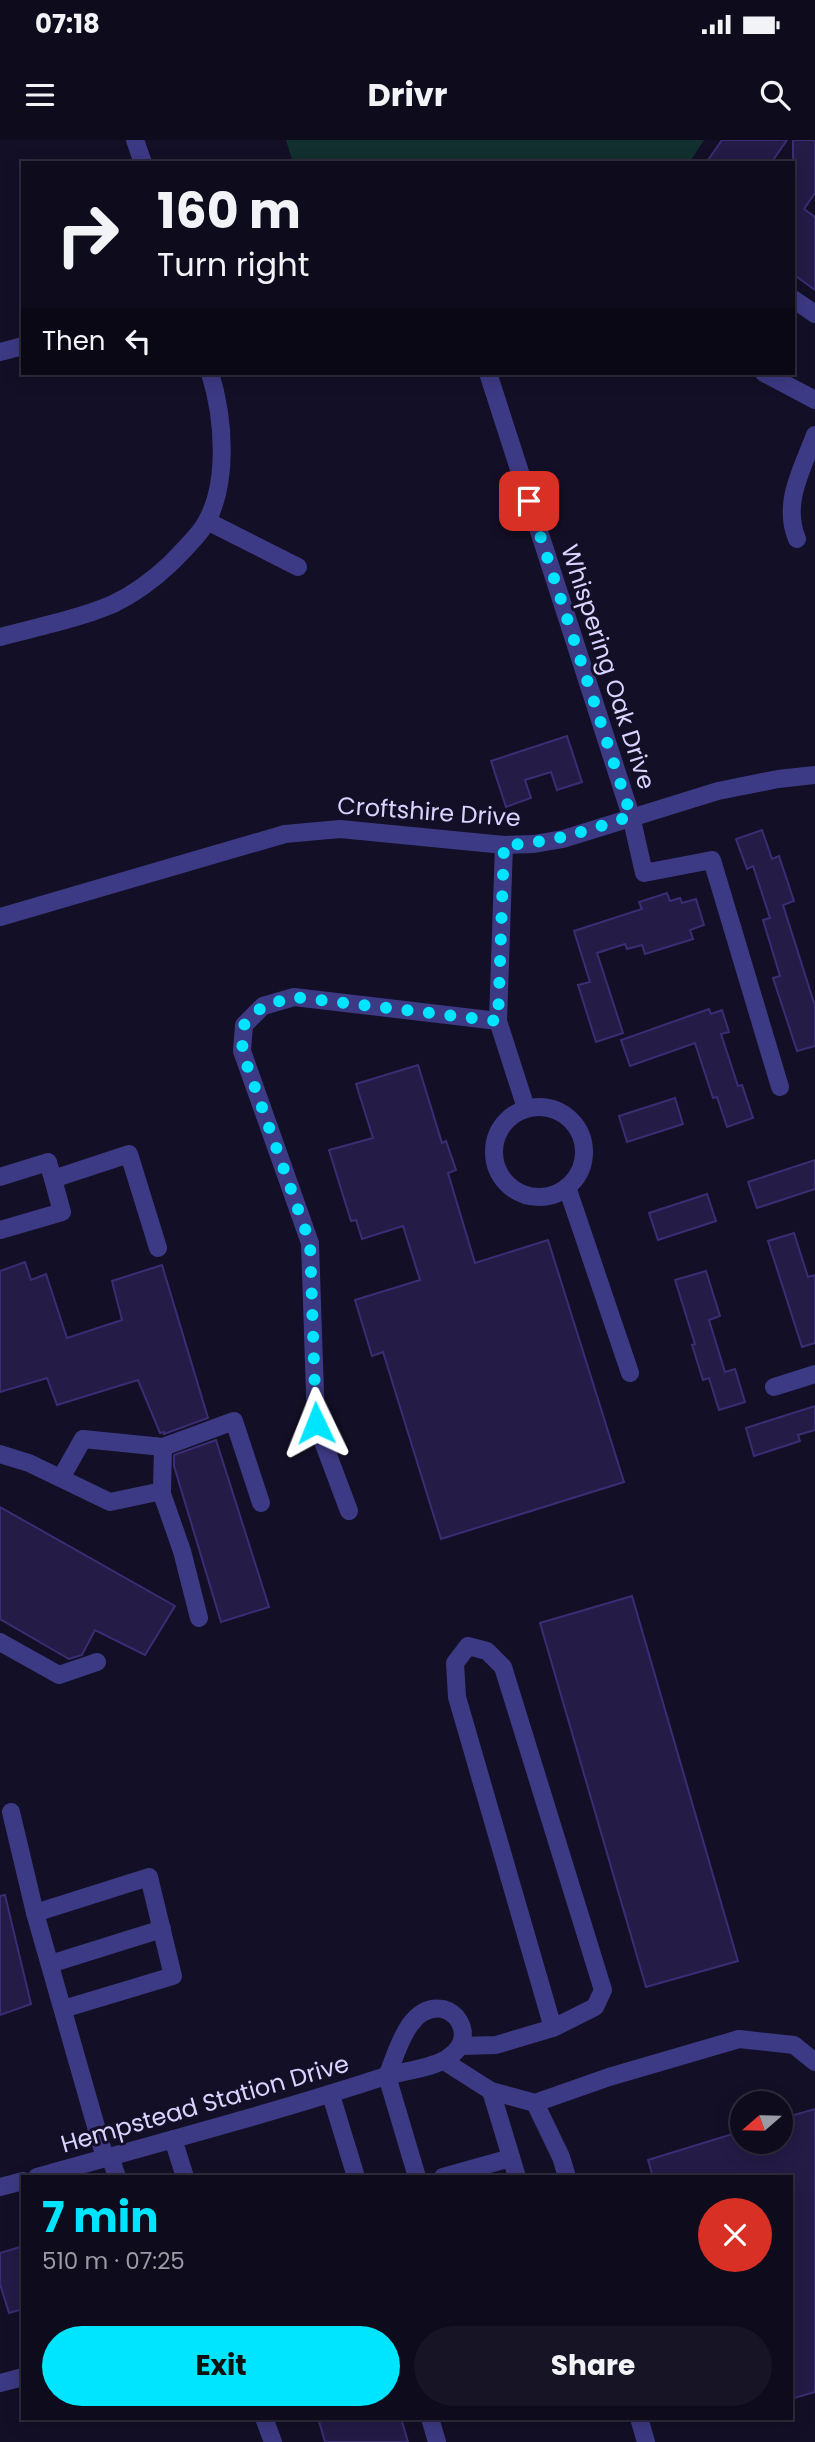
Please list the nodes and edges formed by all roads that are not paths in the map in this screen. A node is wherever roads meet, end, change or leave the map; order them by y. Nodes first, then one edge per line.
1 (135, 140) edge
2 (142, 161) edge
3 (795, 300) edge
4 (815, 314) edge
5 (21, 347) edge
6 (0, 352) edge
7 (210, 375) edge
8 (489, 375) edge
9 (768, 375) edge
10 (815, 400) edge
11 (815, 435) edge
12 (206, 521) junction
13 (797, 540) dead end
14 (298, 567) dead end
15 (0, 637) edge
16 (815, 775) edge
17 (631, 816) junction
18 (504, 845) junction
19 (0, 917) edge
20 (498, 1021) junction
21 (780, 1087) dead end
22 (526, 1108) junction
23 (51, 1171) junction
24 (0, 1177) edge
25 (567, 1187) junction
26 (0, 1230) edge
27 (158, 1248) dead end
28 (630, 1373) dead end
29 (815, 1374) edge
30 (774, 1387) dead end
31 (163, 1447) junction
32 (0, 1454) edge
33 (61, 1478) junction
34 (161, 1491) junction
35 (261, 1503) dead end
36 (349, 1511) dead end
37 (199, 1618) dead end
38 (0, 1642) edge
39 (97, 1662) dead end
40 (10, 1812) dead end
41 (35, 1913) junction
42 (162, 1929) junction
43 (50, 1964) junction
44 (63, 2009) junction
45 (553, 2028) junction
46 (460, 2046) junction
47 (444, 2061) junction
48 (815, 2062) edge
49 (387, 2076) junction
50 (491, 2091) junction
51 (331, 2095) junction
52 (535, 2103) junction
53 (173, 2139) junction
54 (107, 2157) junction
55 (511, 2158) junction
56 (44, 2175) edge
57 (116, 2175) edge
58 (183, 2175) edge
59 (355, 2175) edge
60 (416, 2175) edge
61 (450, 2175) edge
62 (516, 2175) edge
63 (566, 2175) edge
64 (21, 2182) edge
65 (0, 2187) edge
66 (21, 2378) edge
67 (0, 2383) edge
68 (265, 2420) edge
69 (431, 2420) edge
70 (640, 2420) edge
71 (273, 2442) edge
72 (437, 2442) edge
73 (646, 2442) edge

1 - 2 street
3 - 4 street
5 - 6 street
7 - 12 street
8 - 17 street, Whispering Oak Drive
9 - 10 street
11 - 13 street
12 - 14 street
12 - 15 street
16 - 17 street, Croftshire Drive
17 - 18 street, Croftshire Drive
17 - 21 street, Whispering Oak Drive
18 - 19 street, Croftshire Drive
18 - 20 street
20 - 22 street
20 - 36 street
22 - 25 street
22 - 25 street
23 - 24 street
23 - 26 street
23 - 27 street
25 - 28 street
29 - 30 street
31 - 33 street
31 - 34 street
31 - 35 street
32 - 33 street
33 - 34 street
34 - 37 street
38 - 39 street
40 - 41 street
41 - 42 street
41 - 43 street
42 - 43 street
42 - 44 street
43 - 44 street
44 - 54 street
45 - 45 street
45 - 46 street
46 - 47 street, Hempstead Station Drive
46 - 49 street, Hempstead Station Drive
47 - 49 street, Hempstead Station Drive
47 - 50 street
48 - 52 street
49 - 51 street, Hempstead Station Drive
49 - 60 street
50 - 52 street
50 - 55 street
51 - 53 street, Hempstead Station Drive
51 - 59 street
52 - 63 street
53 - 54 street, Hempstead Station Drive
53 - 58 street
54 - 56 street, Hempstead Station Drive
54 - 57 street
55 - 61 street
55 - 62 street
64 - 65 street
66 - 67 street
68 - 71 street
69 - 72 street
70 - 73 street

